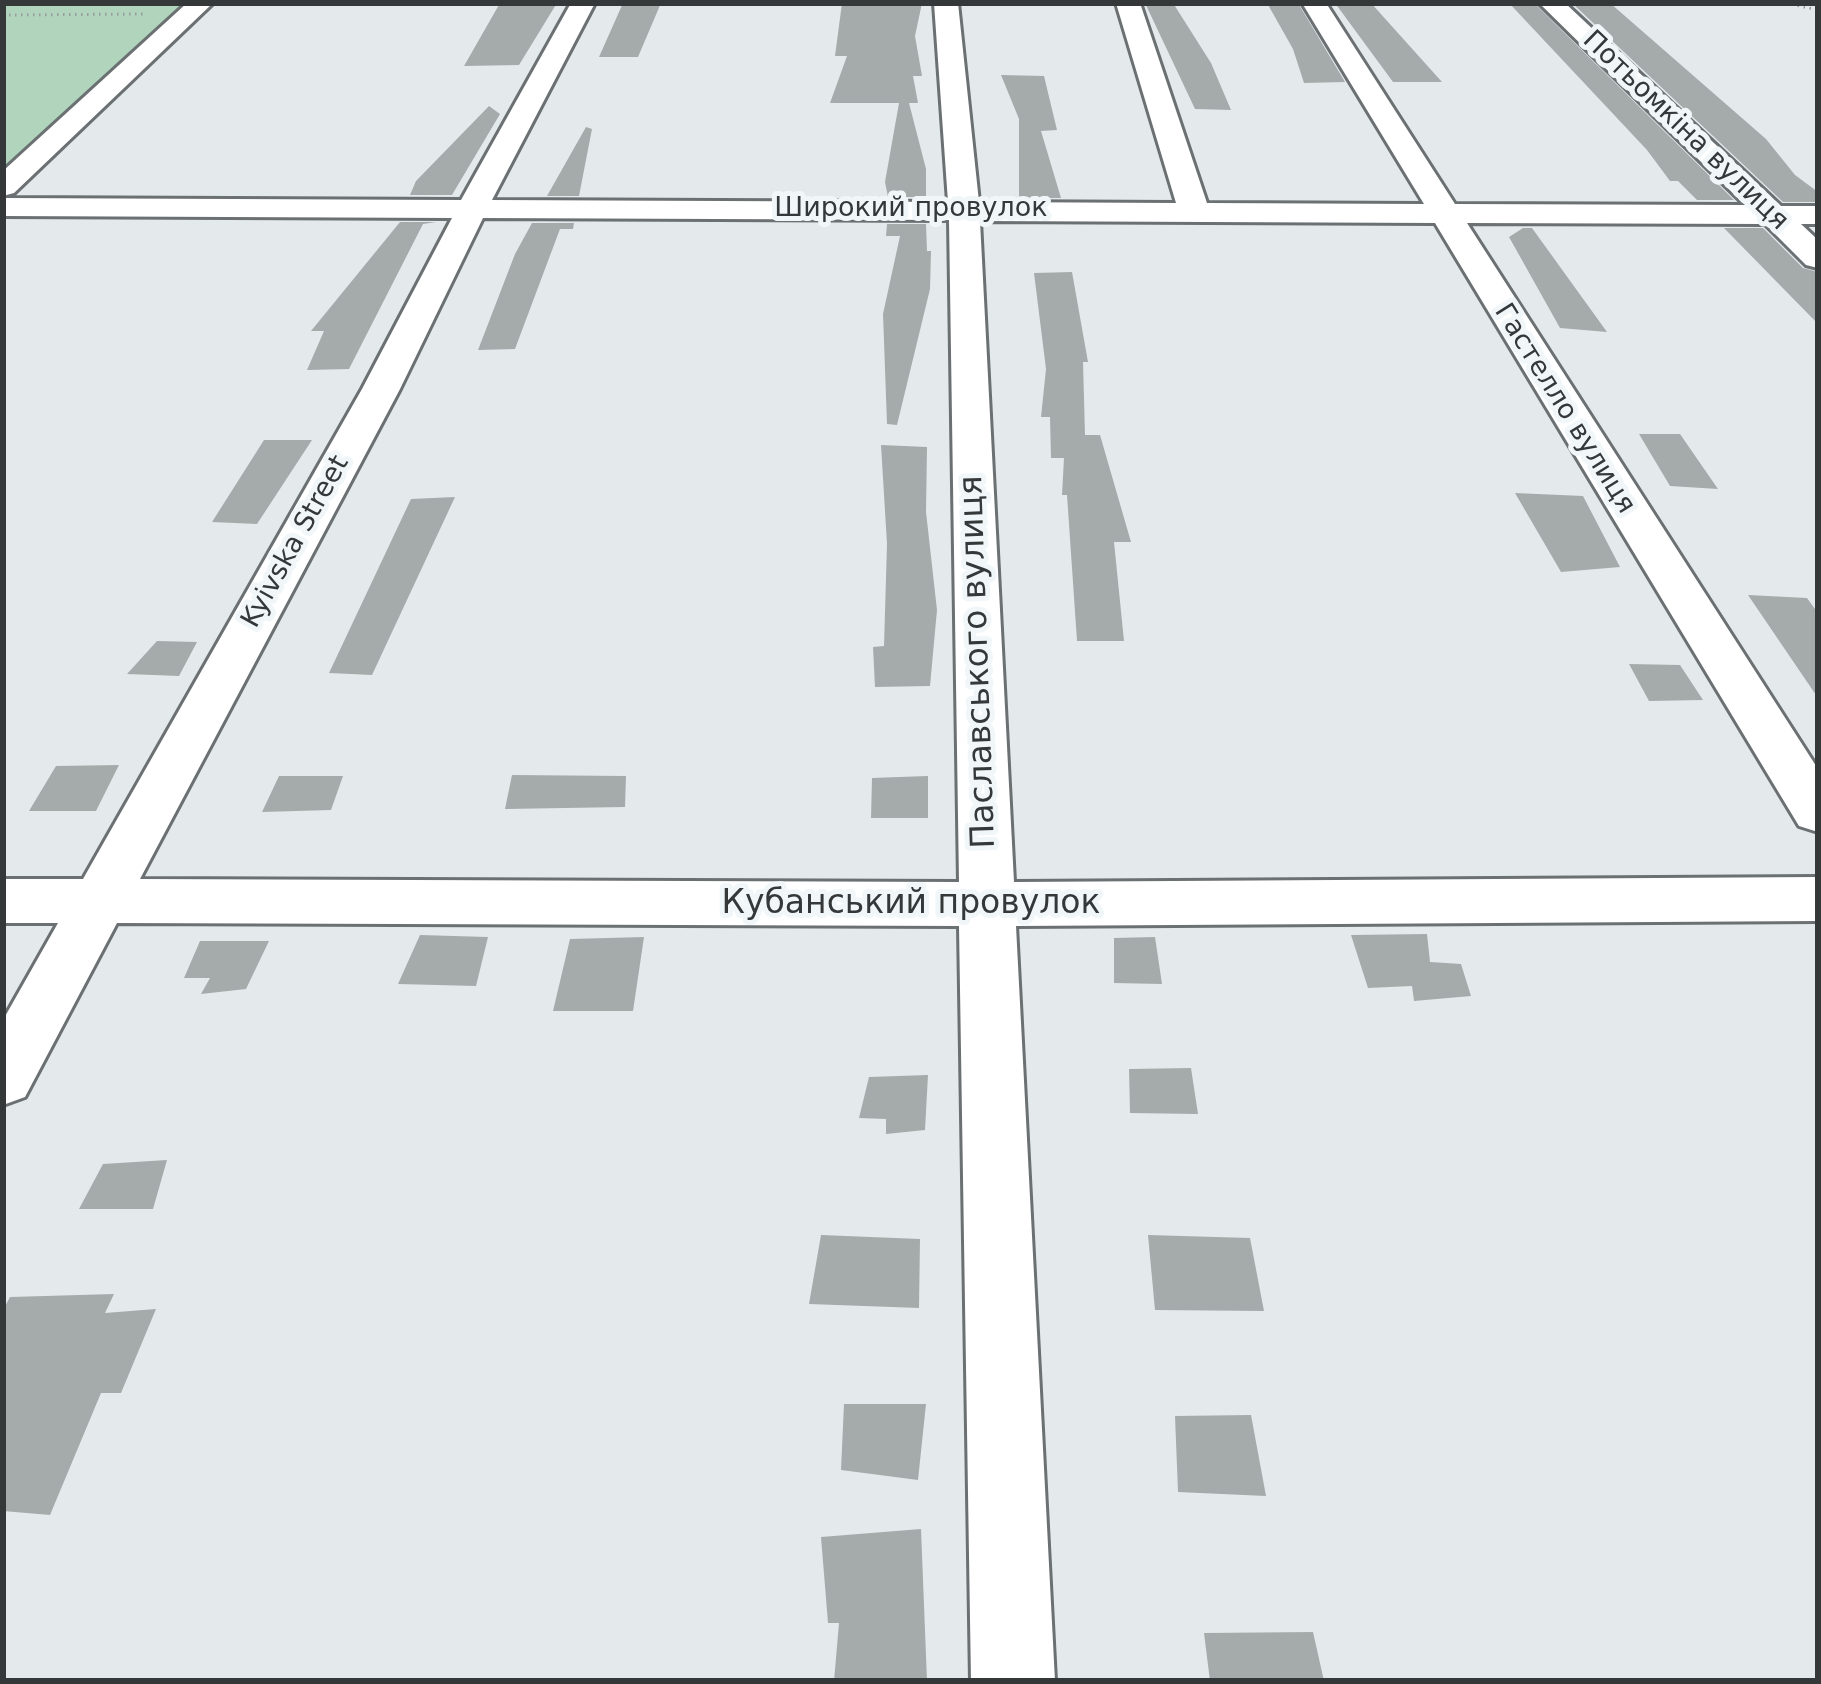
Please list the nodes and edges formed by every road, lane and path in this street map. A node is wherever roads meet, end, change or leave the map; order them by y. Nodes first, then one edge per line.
1 (583, 3) edge
2 (946, 3) edge
3 (1128, 3) edge
4 (1314, 3) edge
5 (1552, 3) edge
6 (1786, 3) edge
7 (195, 8) edge
8 (1818, 10) edge
9 (3, 15) edge
10 (3, 187) edge
11 (3, 207) edge
12 (475, 208) junction
13 (964, 209) junction
14 (1194, 210) junction
15 (1442, 213) junction
16 (1818, 215) edge
17 (1774, 216) junction
18 (1818, 258) edge
19 (1818, 812) edge
20 (1818, 899) edge
21 (3, 901) edge
22 (96, 902) junction
23 (988, 904) junction
24 (3, 1078) edge
25 (1013, 1681) edge

1 - 12 street, Kyivska Street
2 - 13 street, Паславського вулиця
3 - 14 street
4 - 15 street, Гастелло вулиця
5 - 17 street, Потьомкіна вулиця
6 - 8 path
7 - 9 path
7 - 10 street
11 - 12 street, Широкий провулок
12 - 13 street, Широкий провулок
12 - 22 street, Kyivska Street
13 - 14 street, Широкий провулок
13 - 23 street, Паславського вулиця
14 - 15 street, Широкий провулок
15 - 17 street, Широкий провулок
15 - 19 street, Гастелло вулиця
16 - 17 street, Широкий провулок
17 - 18 street, Потьомкіна вулиця
20 - 23 street, Кубанський провулок
21 - 22 street, Кубанський провулок
22 - 23 street, Кубанський провулок
22 - 24 street, Kyivska Street
23 - 25 street, Паславського вулиця

